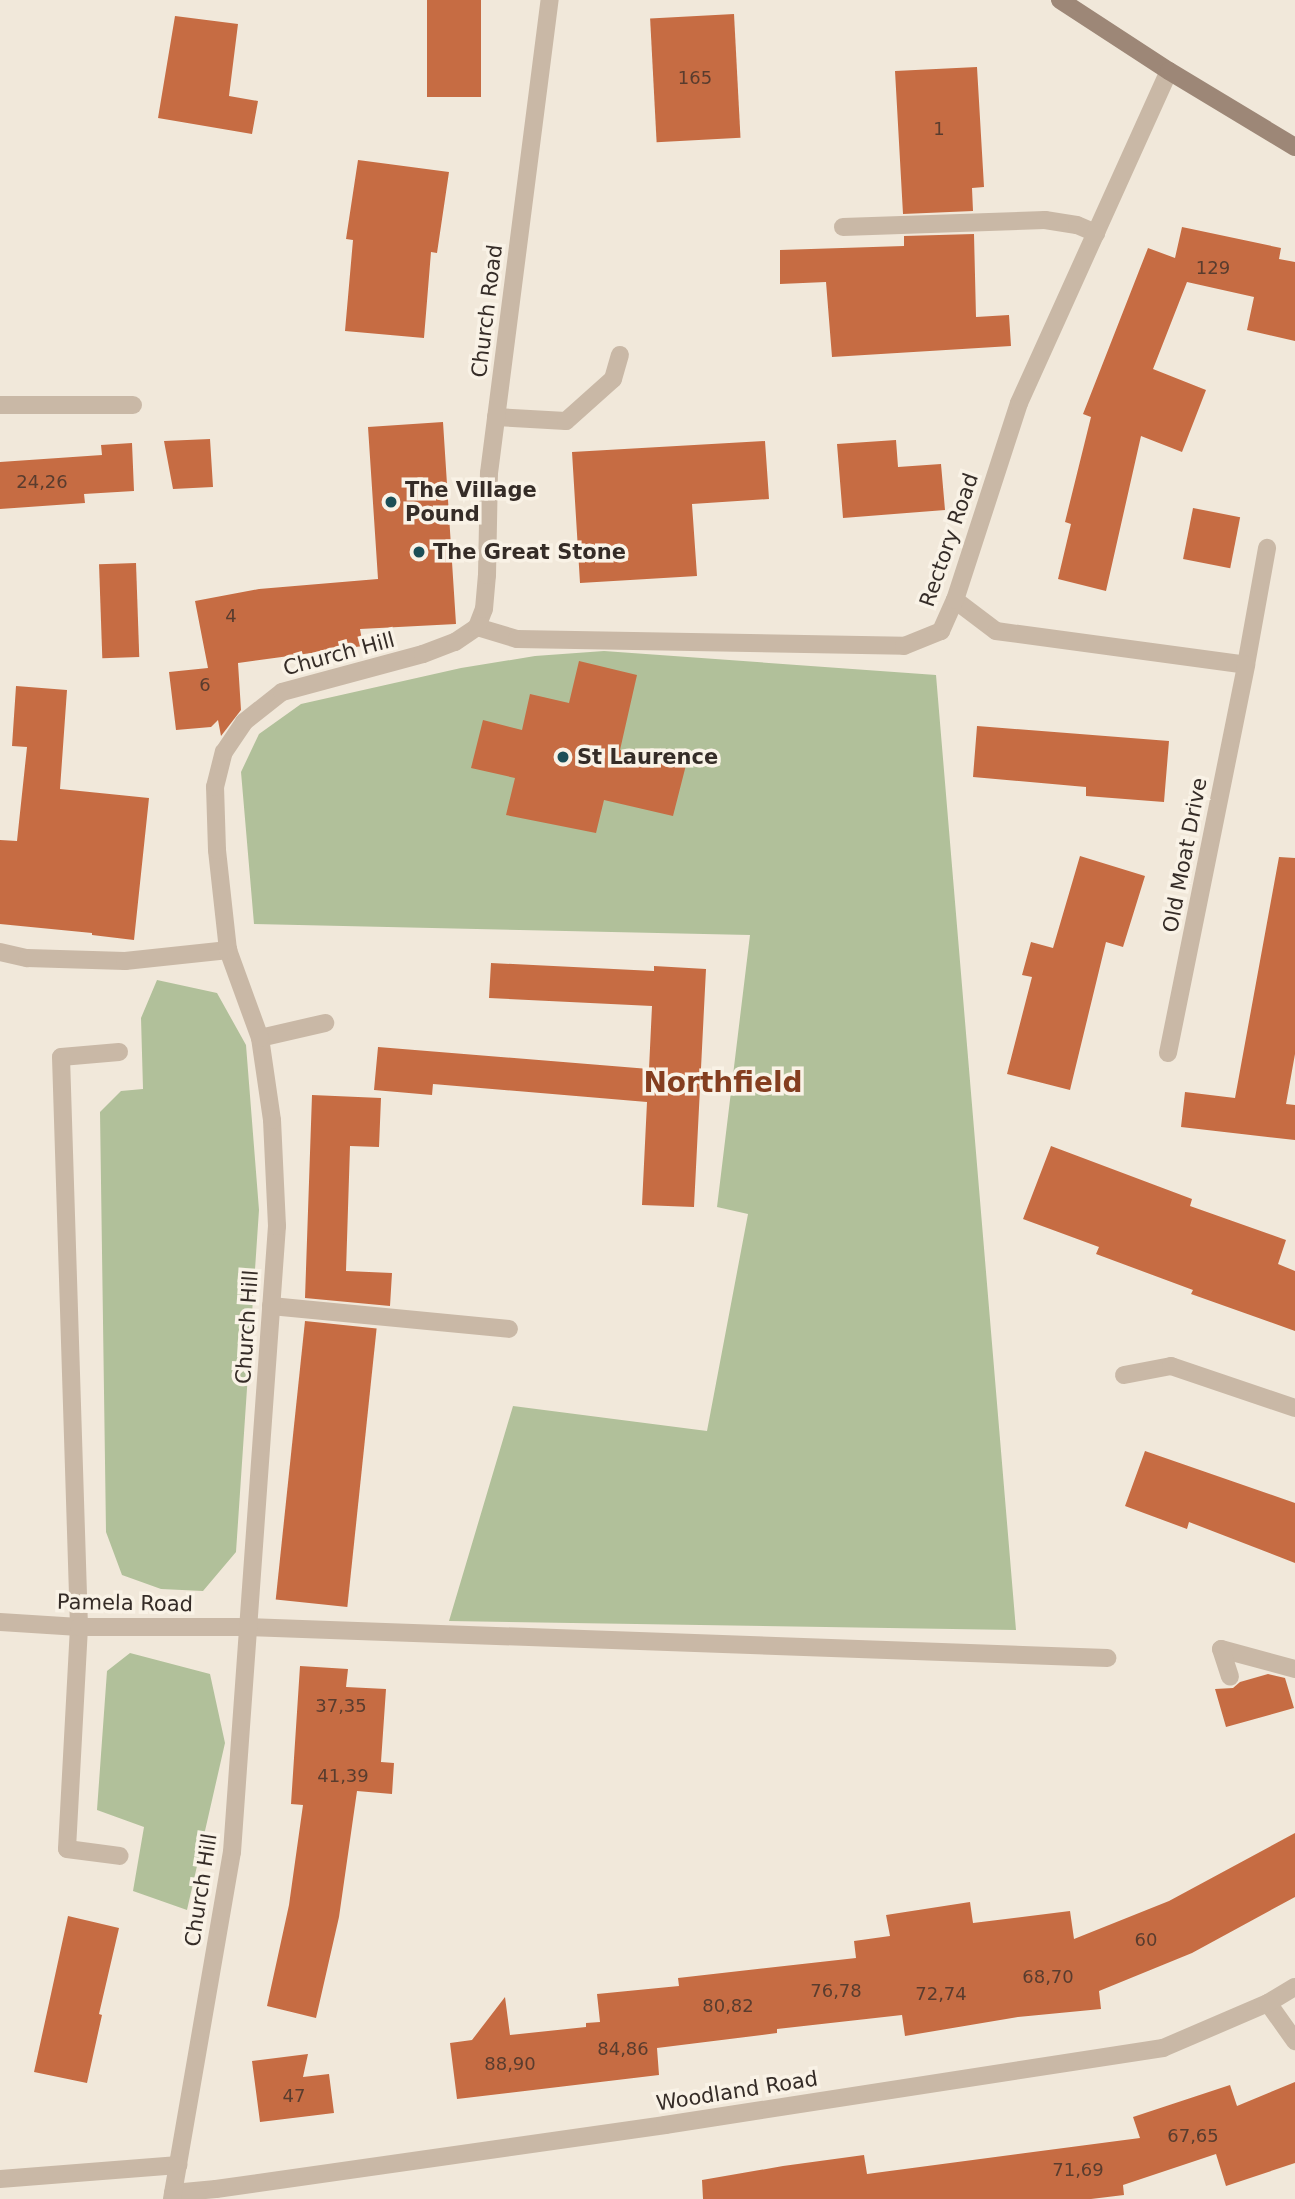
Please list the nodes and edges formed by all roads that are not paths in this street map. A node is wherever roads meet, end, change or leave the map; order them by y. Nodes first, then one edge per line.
1 (550, 0) edge
2 (1060, 0) edge
3 (1169, 71) junction
4 (1273, 133) junction
5 (1295, 139) edge
6 (1295, 147) edge
7 (843, 227) dead end
8 (1096, 233) junction
9 (620, 355) dead end
10 (0, 405) edge
11 (133, 405) dead end
12 (496, 417) junction
13 (1266, 548) dead end
14 (955, 600) junction
15 (477, 627) junction
16 (1246, 665) junction
17 (228, 950) junction
18 (0, 952) edge
19 (325, 1023) dead end
20 (260, 1038) junction
21 (119, 1052) dead end
22 (1168, 1053) dead end
23 (271, 1306) junction
24 (509, 1329) dead end
25 (1124, 1375) dead end
26 (1295, 1408) edge
27 (0, 1622) edge
28 (79, 1627) junction
29 (250, 1628) junction
30 (1107, 1658) dead end
31 (1295, 1669) edge
32 (1230, 1677) dead end
33 (120, 1856) dead end
34 (1295, 1987) edge
35 (1268, 2003) junction
36 (1295, 2041) edge
37 (178, 2165) junction
38 (0, 2179) edge
39 (172, 2196) edge

1 - 12 street, Church Road
2 - 3 main road
3 - 4 main road
3 - 8 street, Rectory Road
4 - 5 main road
4 - 6 main road
7 - 8 street
8 - 14 street, Rectory Road
9 - 12 street
10 - 11 street
12 - 15 street, Church Road
13 - 16 street, Old Moat Drive
14 - 15 street, Rectory Road
14 - 16 street
15 - 17 street, Church Hill
16 - 22 street, Old Moat Drive
17 - 18 street
17 - 20 street, Church Hill
19 - 20 street
20 - 23 street, Church Hill
21 - 28 street
23 - 24 street
23 - 29 street, Church Hill
25 - 26 street
27 - 28 street, Pamela Road
28 - 29 street, Pamela Road
28 - 33 street
29 - 30 street, Pamela Road
29 - 37 street, Church Hill
31 - 32 street
34 - 35 street, Woodland Road
35 - 36 street
35 - 39 street, Woodland Road
37 - 38 street
37 - 39 street, Church Hill

